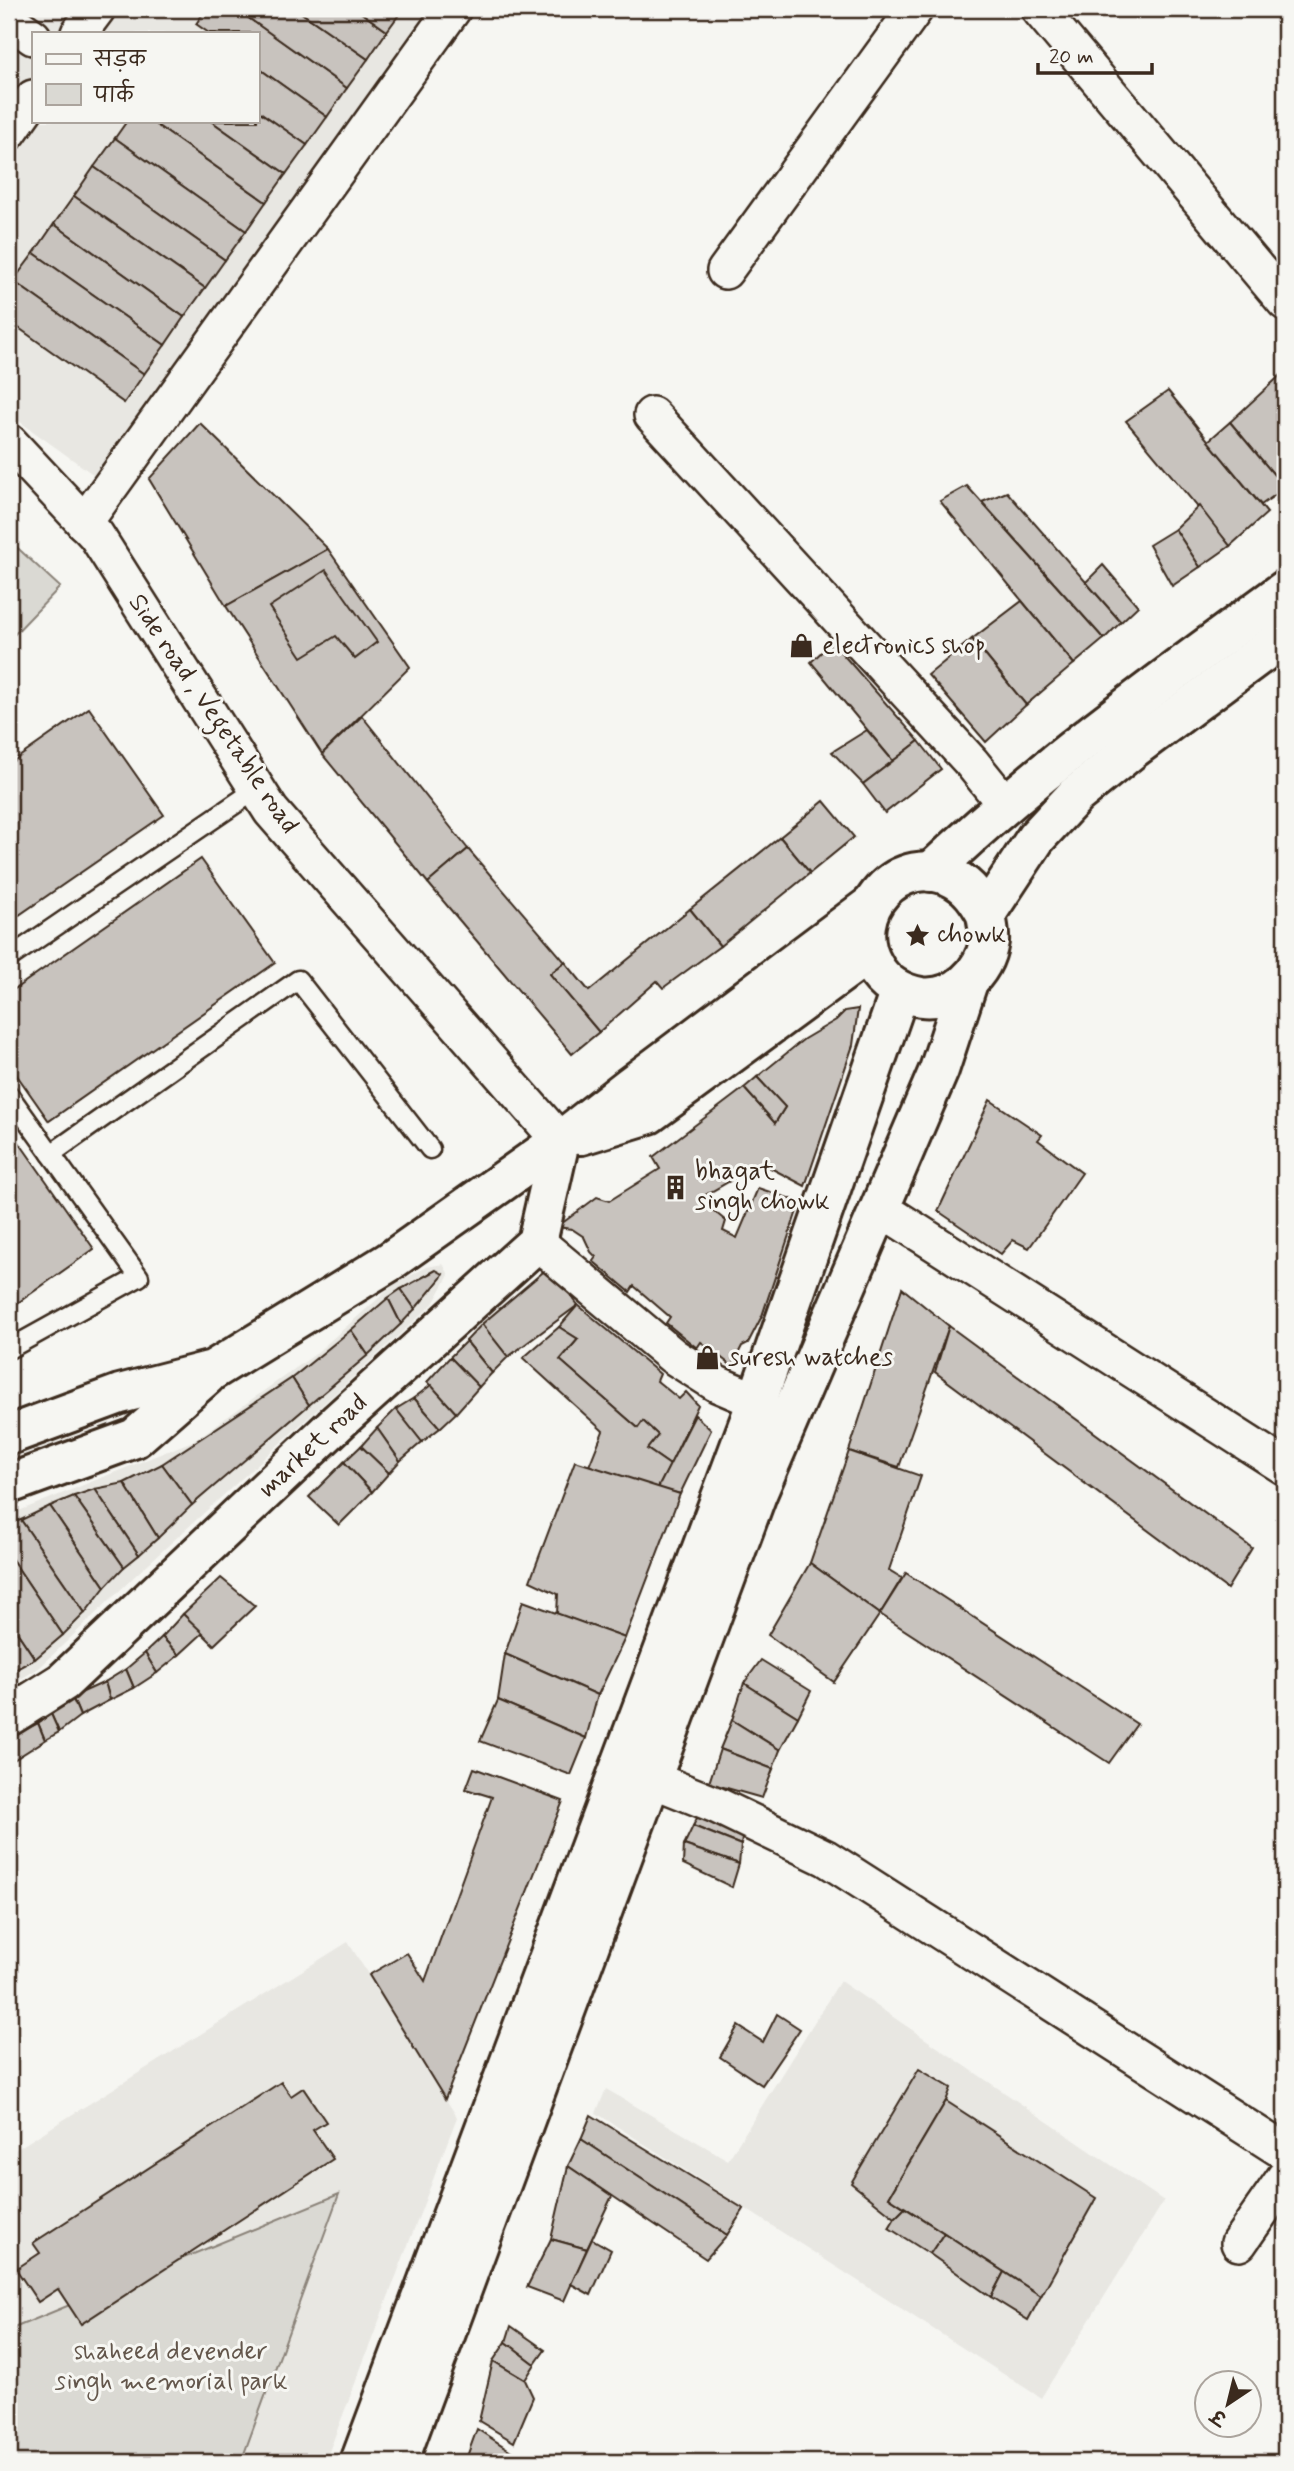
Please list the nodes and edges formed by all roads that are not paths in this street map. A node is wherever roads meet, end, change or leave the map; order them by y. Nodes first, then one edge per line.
1 (97, 9) edge
2 (453, 9) edge
3 (915, 9) edge
4 (1039, 9) edge
5 (9, 20) edge
6 (80, 32) edge
7 (32, 36) edge
8 (32, 99) edge
9 (9, 132) edge
10 (725, 271) dead end
11 (1285, 302) edge
12 (652, 415) dead end
13 (9, 442) edge
14 (84, 523) junction
15 (1285, 590) edge
16 (1285, 636) edge
17 (257, 789) junction
18 (1005, 804) junction
19 (931, 872) junction
20 (870, 906) junction
21 (986, 915) junction
22 (867, 954) junction
23 (9, 958) edge
24 (968, 982) junction
25 (900, 991) junction
26 (9, 1095) edge
27 (561, 1141) junction
28 (430, 1149) dead end
29 (51, 1154) junction
30 (880, 1208) junction
31 (537, 1242) junction
32 (9, 1349) edge
33 (213, 1370) junction
34 (757, 1401) junction
35 (9, 1436) edge
36 (1285, 1467) edge
37 (9, 1484) edge
38 (9, 1716) edge
39 (652, 1779) junction
40 (1285, 2152) edge
41 (1285, 2177) edge
42 (1239, 2244) dead end
43 (360, 2462) edge
44 (398, 2462) edge

1 - 6 street
2 - 14 street
3 - 10 street
4 - 11 street
5 - 7 street
8 - 9 street
12 - 18 street
13 - 14 street, Side road , Vegetable road
14 - 17 street, Side road , Vegetable road
15 - 18 main road
16 - 21 main road
17 - 23 lane
17 - 27 street, Side road , Vegetable road
18 - 19 main road
19 - 20 main road
19 - 21 main road
20 - 22 main road
20 - 27 main road
21 - 24 main road
22 - 25 main road
22 - 27 main road
24 - 25 main road
24 - 30 main road
25 - 34 main road
26 - 29 lane
27 - 31 main road
27 - 33 main road
28 - 29 lane
29 - 32 lane
30 - 36 street
30 - 39 main road
31 - 34 street
31 - 38 main road, market road
33 - 35 main road
33 - 37 main road
34 - 43 main road
39 - 40 street
39 - 44 main road
41 - 42 street

